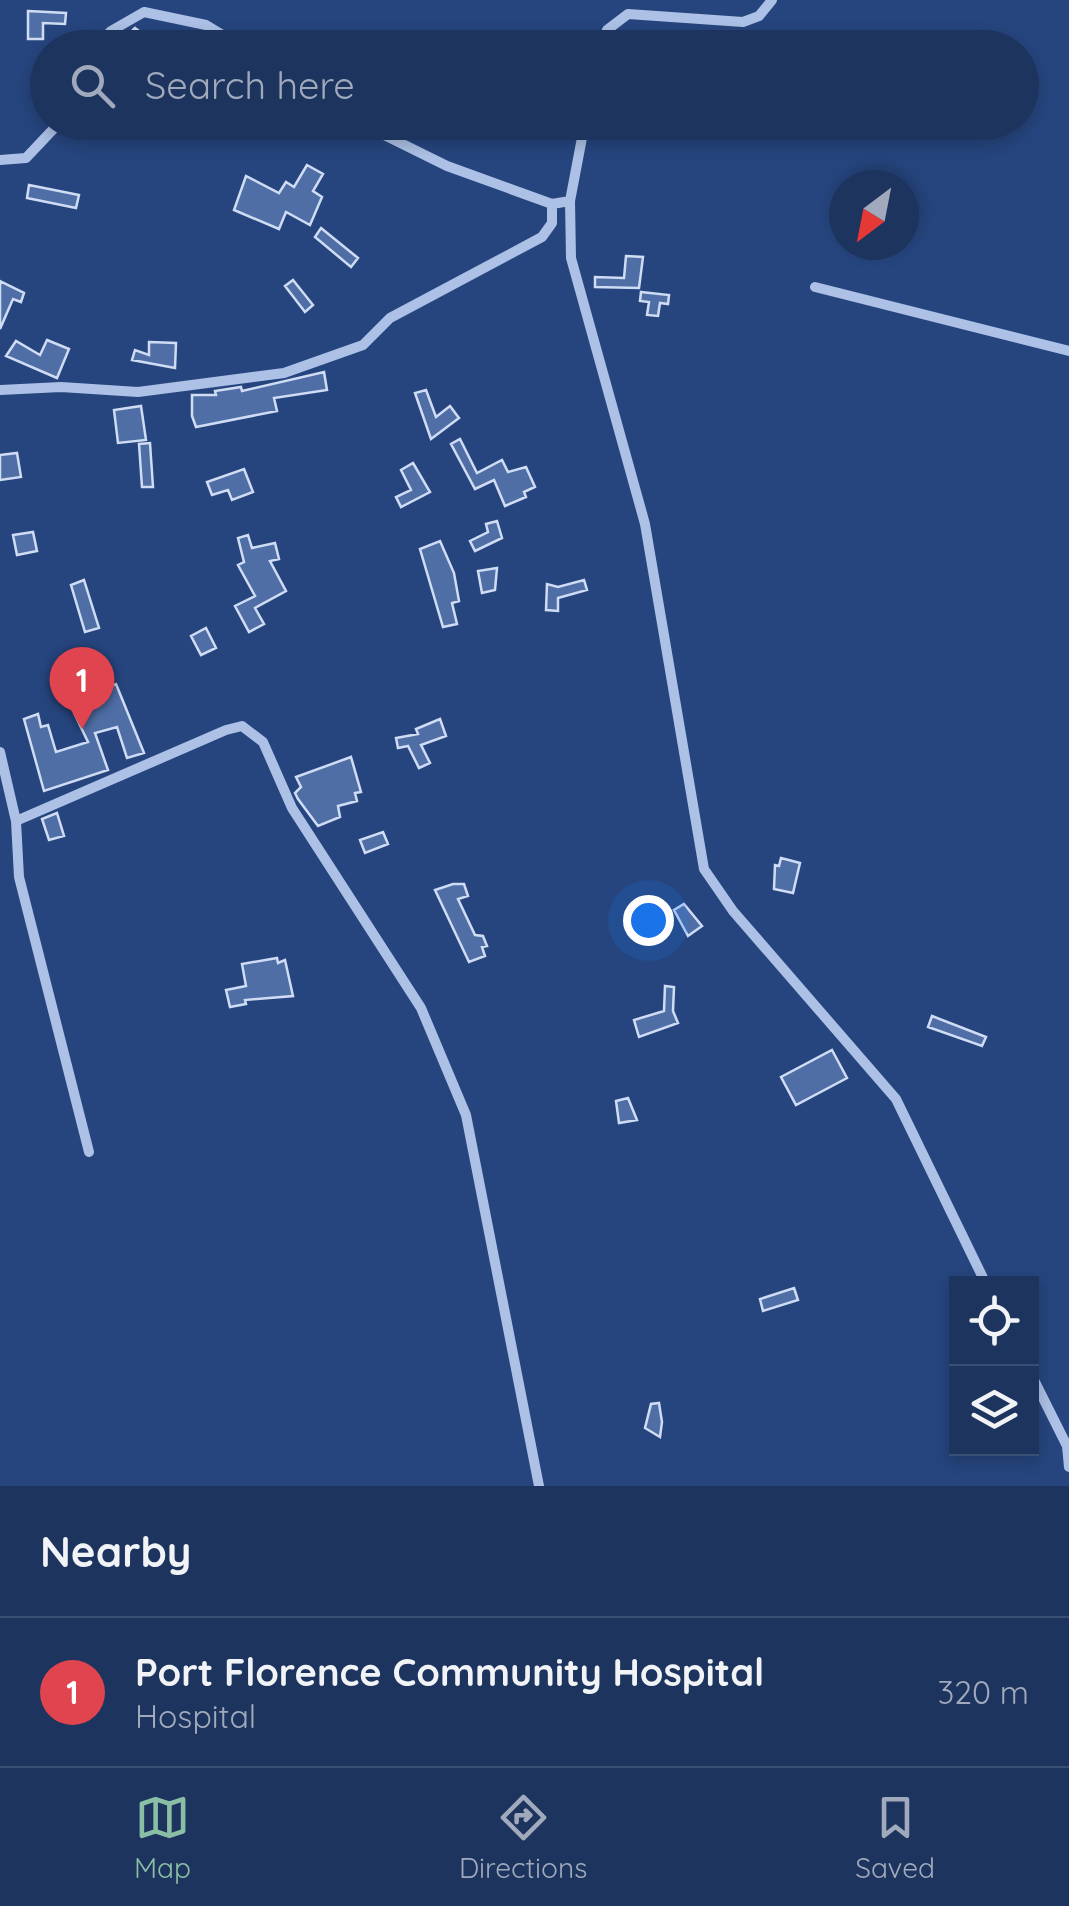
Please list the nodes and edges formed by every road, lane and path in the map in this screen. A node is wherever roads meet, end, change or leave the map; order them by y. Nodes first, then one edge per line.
1 (772, 0) edge
2 (113, 30) edge
3 (214, 30) edge
4 (607, 30) edge
5 (43, 140) edge
6 (394, 140) edge
7 (582, 140) edge
8 (0, 160) edge
9 (570, 201) junction
10 (552, 204) junction
11 (815, 287) dead end
12 (1069, 351) edge
13 (0, 390) edge
14 (0, 752) edge
15 (16, 821) junction
16 (90, 1152) dead end
17 (982, 1276) edge
18 (1039, 1390) edge
19 (1069, 1467) edge
20 (539, 1486) edge

1 - 4 street
2 - 3 street
5 - 8 street
6 - 10 street
7 - 9 street
9 - 10 street
9 - 17 street
10 - 13 street
11 - 12 street
14 - 15 street
15 - 16 street
15 - 20 street
18 - 19 street

